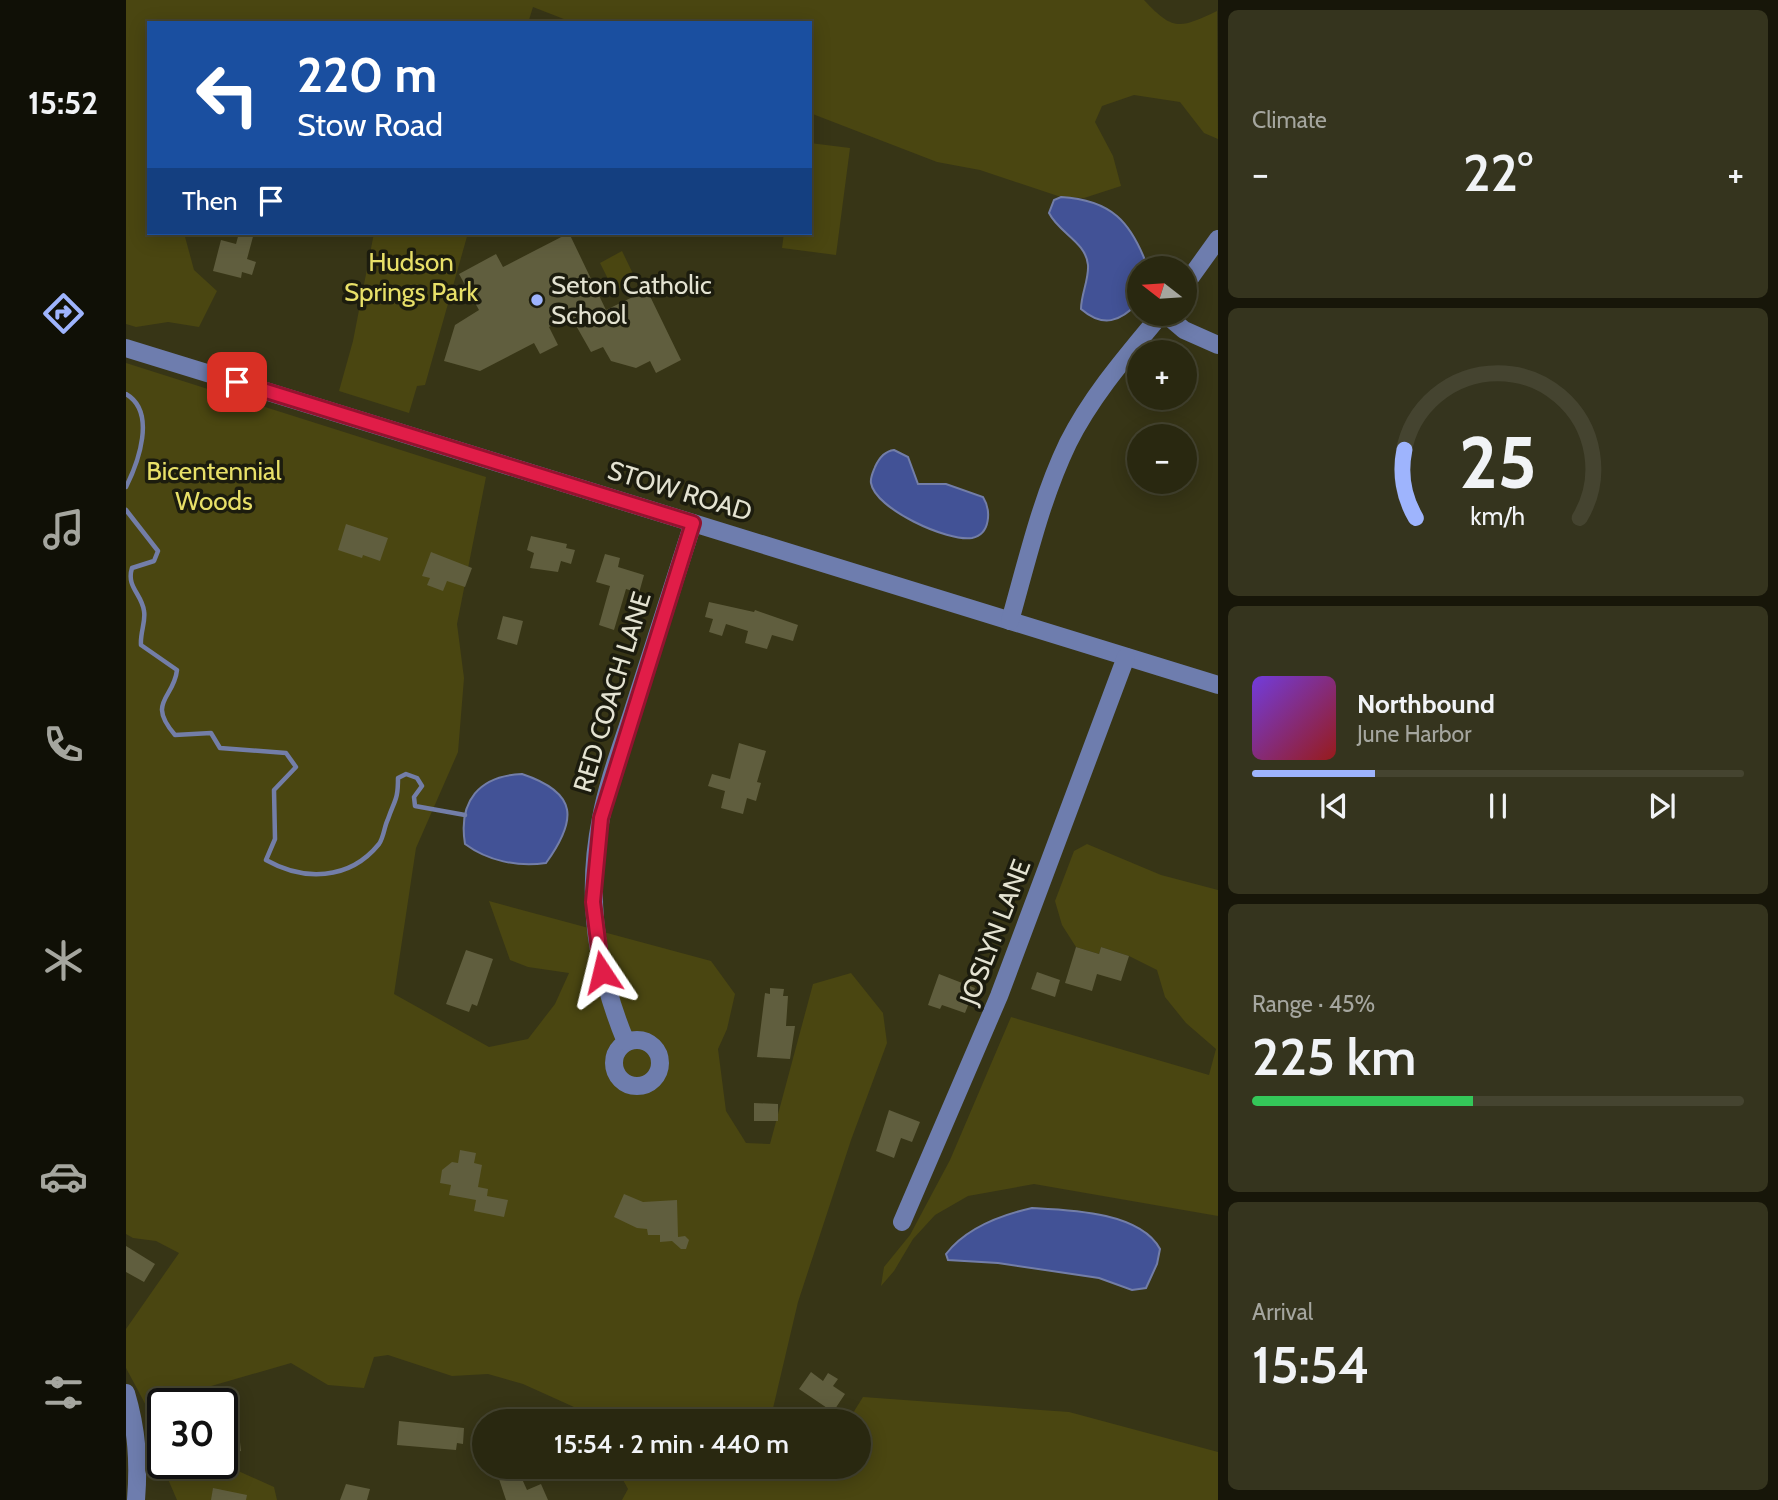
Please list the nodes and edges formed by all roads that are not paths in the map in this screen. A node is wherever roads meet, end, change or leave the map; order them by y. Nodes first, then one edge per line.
1 (1218, 239) edge
2 (1197, 268) edge
3 (1153, 326) edge
4 (1180, 326) edge
5 (1218, 345) edge
6 (126, 348) edge
7 (693, 523) junction
8 (1010, 621) junction
9 (1126, 657) junction
10 (1218, 685) edge
11 (626, 1042) dead end
12 (902, 1222) dead end
13 (126, 1393) edge
14 (136, 1500) edge

1 - 2 street
3 - 8 street
4 - 5 street
6 - 7 street, STOW ROAD
7 - 8 street, STOW ROAD
7 - 11 street, RED COACH LANE
8 - 9 street, STOW ROAD
9 - 10 street, STOW ROAD
9 - 12 street, JOSLYN LANE
13 - 14 street

